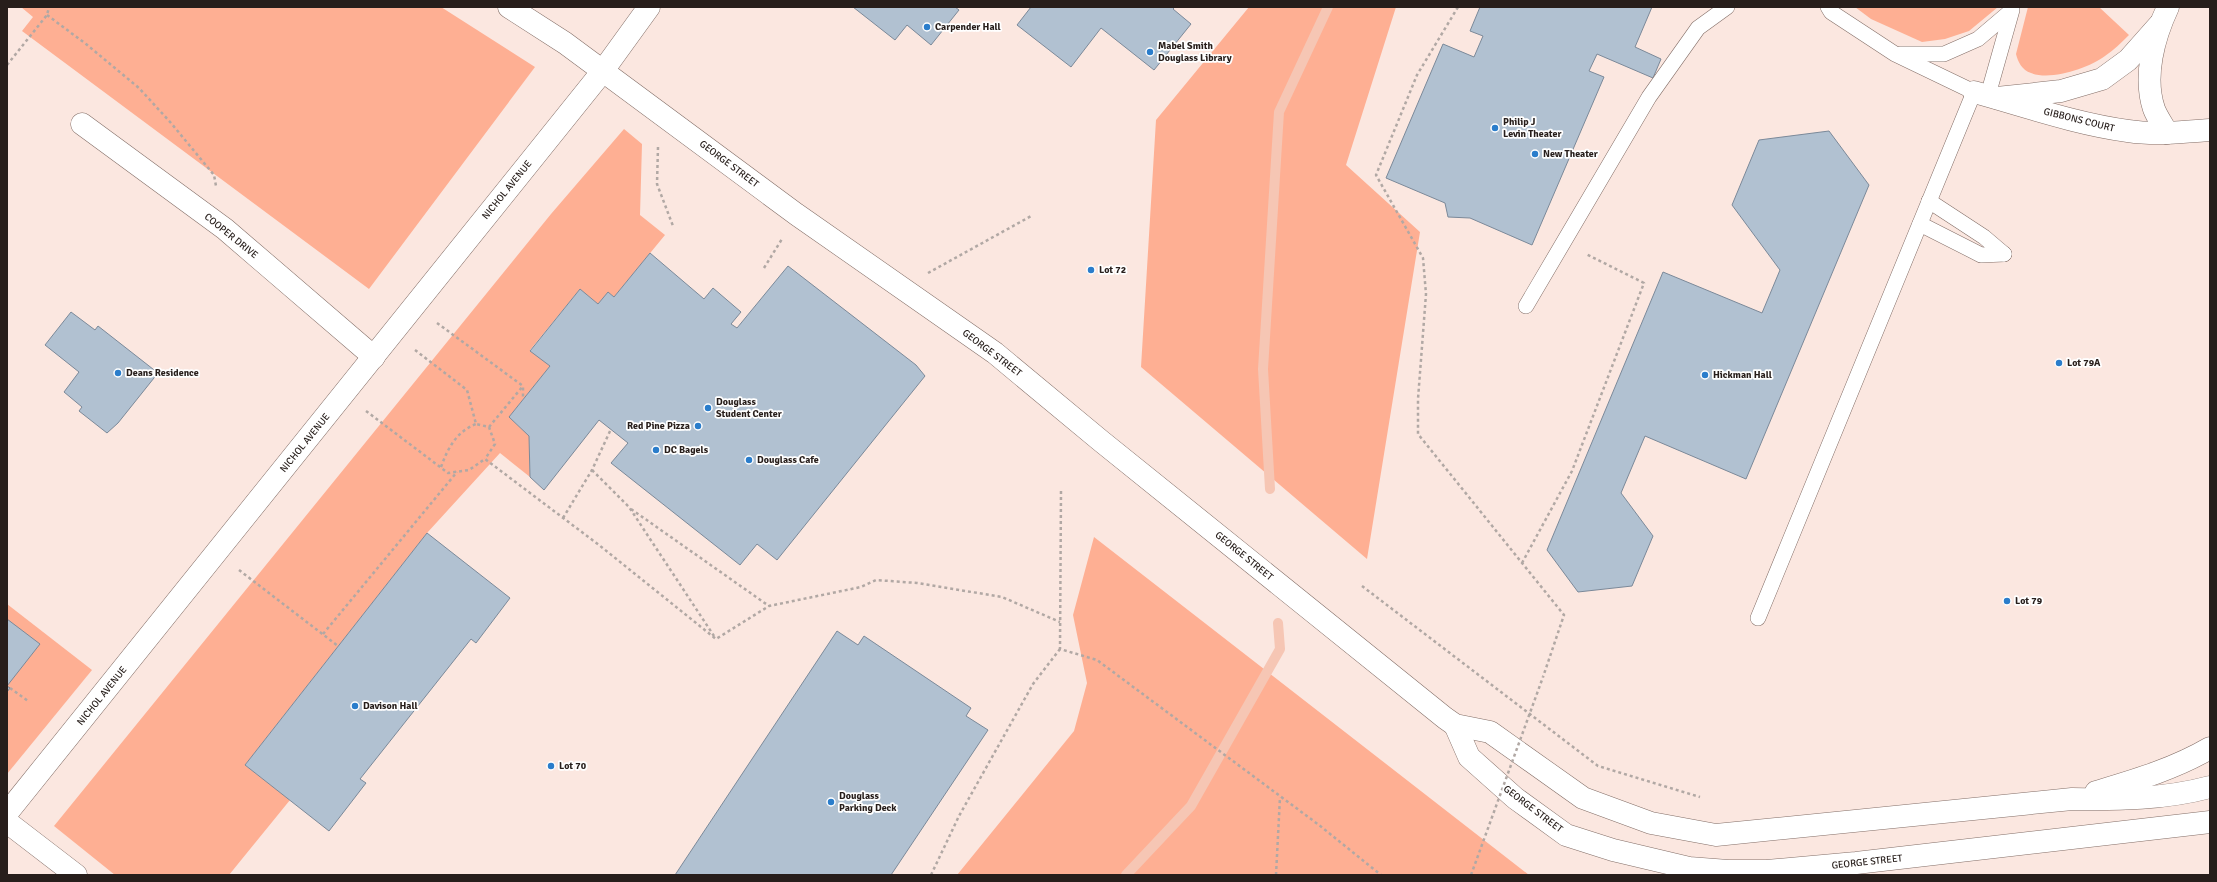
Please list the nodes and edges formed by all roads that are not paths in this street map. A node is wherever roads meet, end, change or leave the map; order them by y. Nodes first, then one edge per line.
1 (509, 7) edge
2 (649, 7) edge
3 (1727, 7) edge
4 (1828, 7) edge
5 (2012, 9) edge
6 (2163, 16) edge
7 (1895, 54) junction
8 (602, 72) junction
9 (1986, 95) junction
10 (82, 124) dead end
11 (2210, 130) edge
12 (2167, 133) junction
13 (1929, 201) junction
14 (1920, 224) junction
15 (1526, 306) dead end
16 (374, 357) junction
17 (1758, 618) dead end
18 (1455, 725) junction
19 (2210, 748) edge
20 (2210, 787) edge
21 (2072, 799) junction
22 (7, 813) edge
23 (7, 822) edge
24 (2210, 822) edge
25 (76, 875) edge

1 - 8 street, GEORGE STREET
2 - 8 street, NICHOL AVENUE
3 - 15 lane
4 - 7 lane
5 - 7 lane
5 - 9 lane
6 - 9 street
6 - 12 street
7 - 9 lane
8 - 16 street, NICHOL AVENUE
8 - 18 street, GEORGE STREET
9 - 12 street, GIBBONS COURT
9 - 13 lane
10 - 16 street, COOPER DRIVE
11 - 12 street, GIBBONS COURT
13 - 14 lane
13 - 14 lane
14 - 17 lane
16 - 22 street, NICHOL AVENUE
18 - 21 street, GEORGE STREET
18 - 24 street, GEORGE STREET
19 - 21 street
20 - 21 street, GEORGE STREET
23 - 25 street

